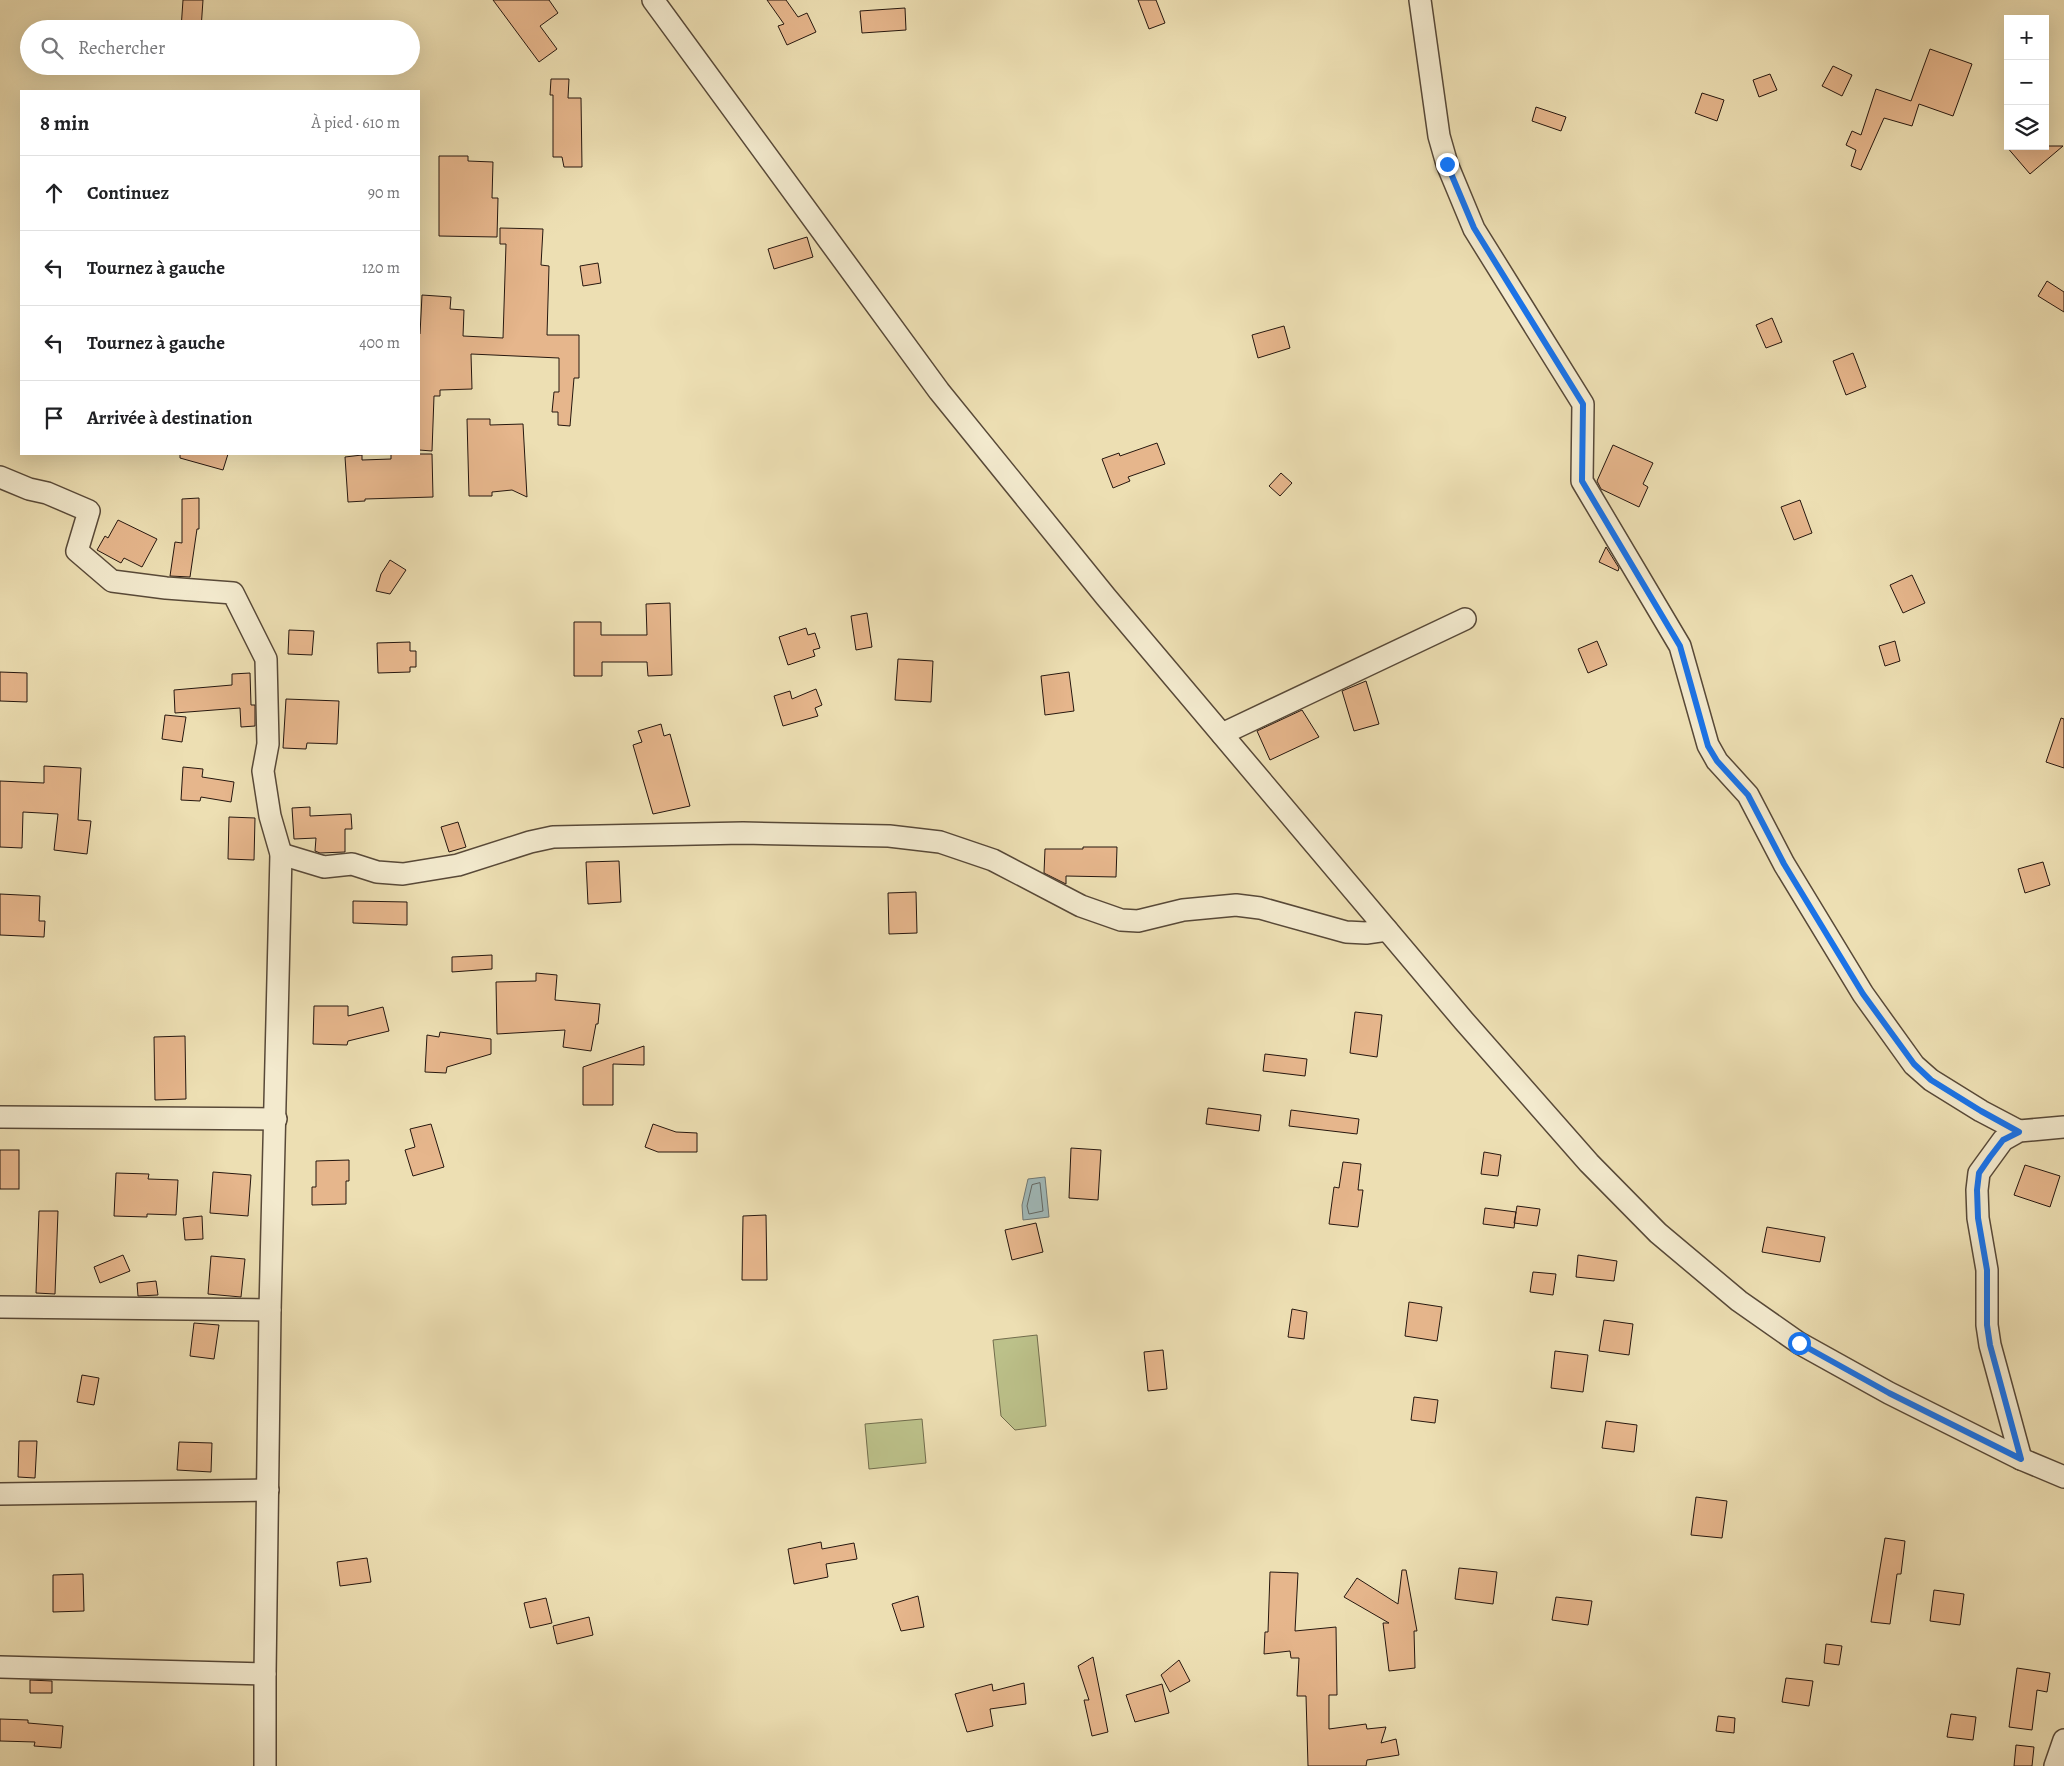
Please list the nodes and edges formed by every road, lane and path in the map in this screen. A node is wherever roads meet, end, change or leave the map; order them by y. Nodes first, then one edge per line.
1 (653, 0) edge
2 (1420, 0) edge
3 (0, 477) edge
4 (1465, 619) dead end
5 (1222, 734) junction
6 (281, 854) junction
7 (1387, 930) junction
8 (0, 1117) edge
9 (276, 1119) junction
10 (2064, 1127) edge
11 (2019, 1132) junction
12 (0, 1307) edge
13 (270, 1310) junction
14 (2021, 1459) junction
15 (2064, 1477) edge
16 (268, 1490) junction
17 (0, 1494) edge
18 (0, 1667) edge
19 (265, 1674) junction
20 (2064, 1740) edge
21 (265, 1766) edge
22 (2055, 1766) edge

1 - 5 street
2 - 11 street
3 - 6 street
4 - 5 street
5 - 7 street
6 - 7 street
6 - 9 street
7 - 14 street
8 - 9 street
9 - 13 street
10 - 11 street
11 - 14 street
12 - 13 street
13 - 16 street
14 - 15 street
16 - 17 street
16 - 19 street
18 - 19 street
19 - 21 street
20 - 22 street

